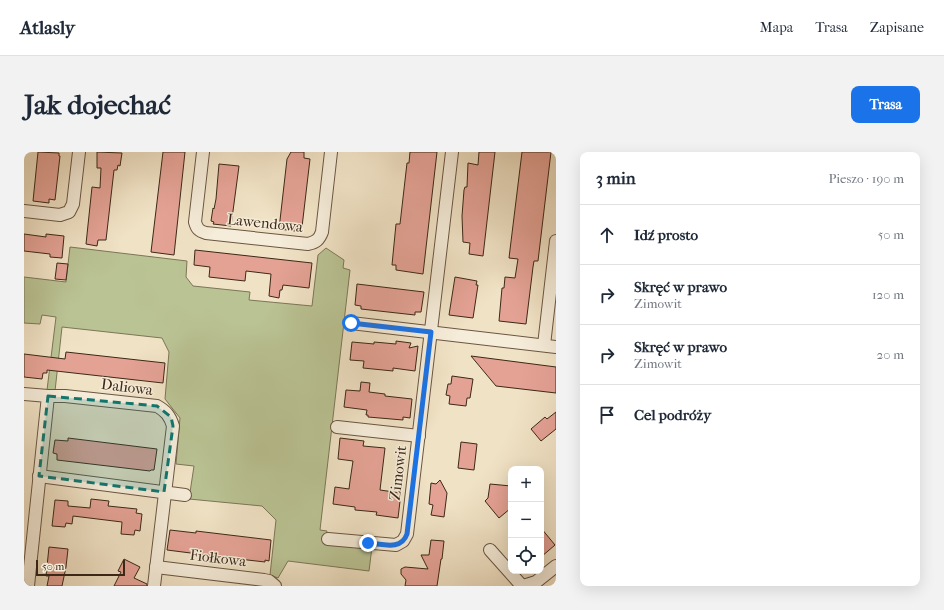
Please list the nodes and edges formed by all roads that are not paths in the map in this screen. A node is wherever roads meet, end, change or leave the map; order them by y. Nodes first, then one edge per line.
1 (79, 152) edge
2 (203, 152) edge
3 (331, 152) edge
4 (452, 152) edge
5 (24, 212) edge
6 (556, 241) edge
7 (553, 289) edge
8 (351, 323) dead end
9 (431, 332) junction
10 (544, 345) junction
11 (556, 347) edge
12 (24, 394) edge
13 (48, 396) junction
14 (337, 427) dead end
15 (419, 436) junction
16 (39, 476) junction
17 (164, 492) junction
18 (185, 494) dead end
19 (328, 539) dead end
20 (490, 550) dead end
21 (556, 566) edge
22 (156, 567) junction
23 (28, 586) edge
24 (154, 586) edge
25 (275, 586) edge
26 (522, 586) edge

1 - 5 street
2 - 3 street, Lawendowa
4 - 9 street, Zimowit
6 - 7 street
7 - 10 street
8 - 9 street
9 - 10 street
9 - 15 street, Zimowit
10 - 11 street
12 - 13 street, Daliowa
13 - 16 street
13 - 17 street, Daliowa
14 - 15 street
15 - 19 street, Zimowit
16 - 17 street
16 - 23 street
17 - 18 street
17 - 22 street, Daliowa
20 - 26 street
21 - 26 street
22 - 24 street, Daliowa
22 - 25 street, Fiołkowa

